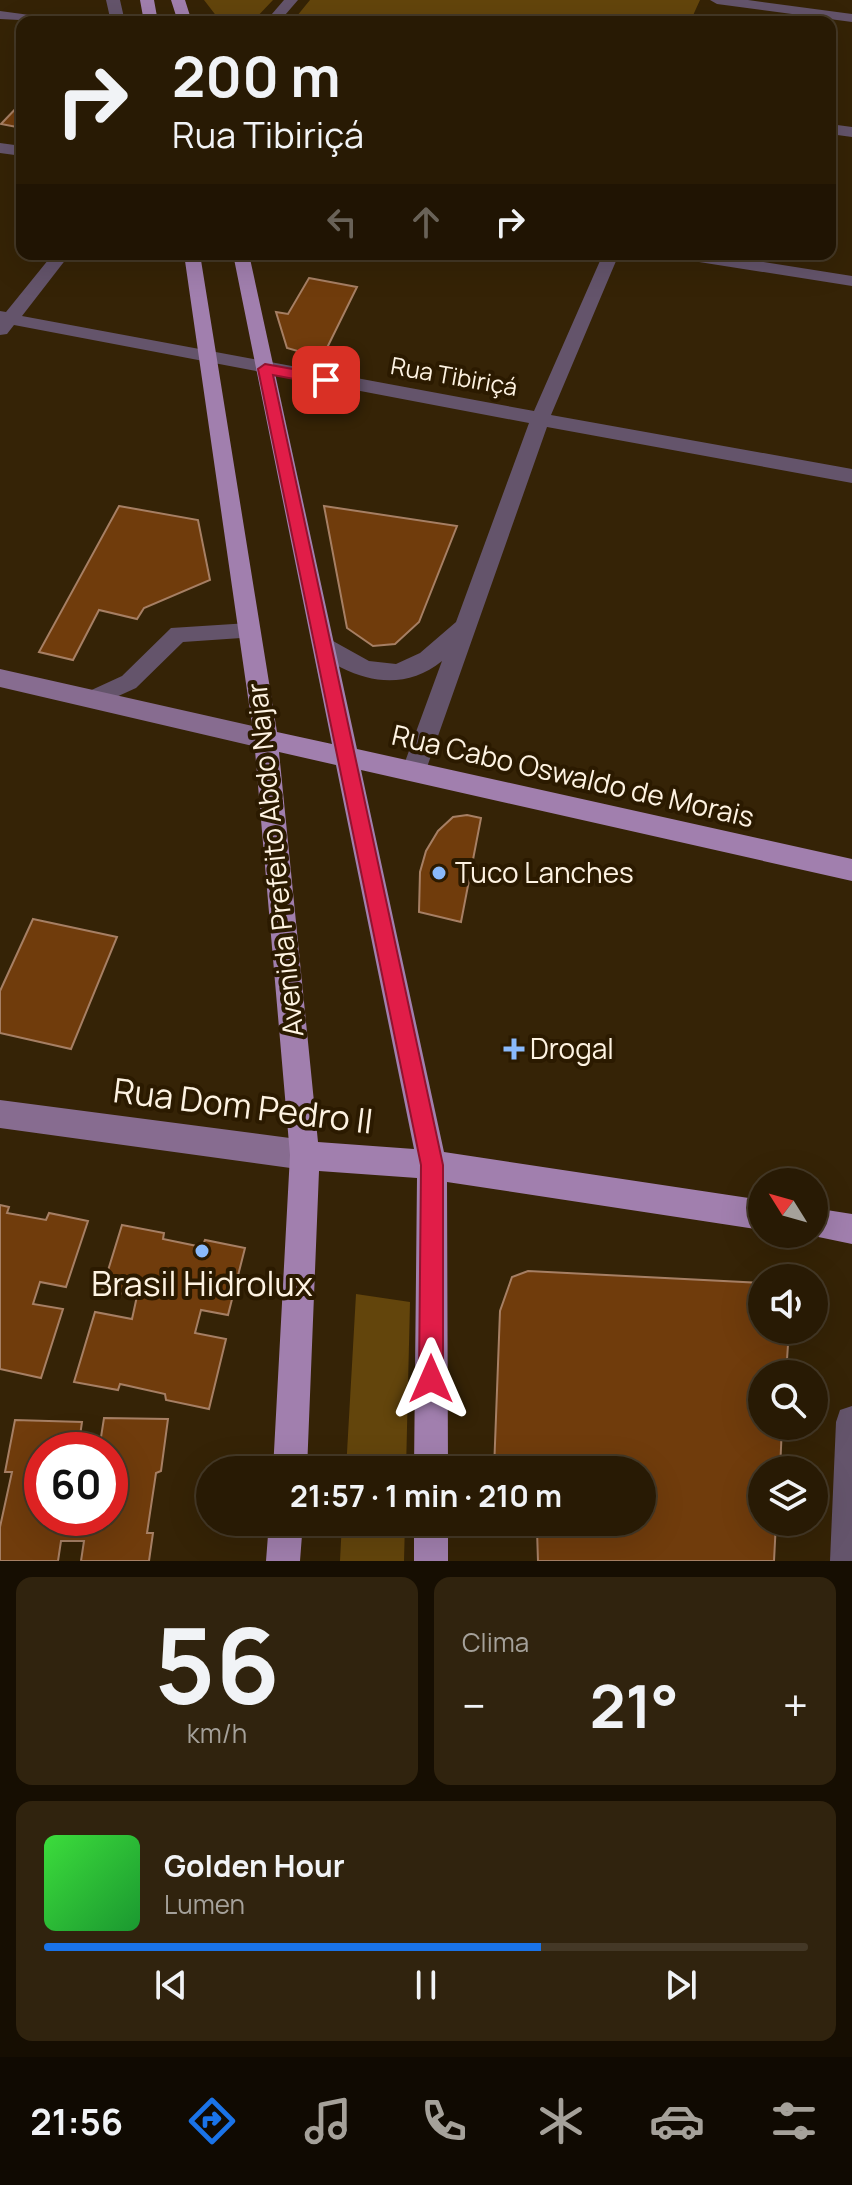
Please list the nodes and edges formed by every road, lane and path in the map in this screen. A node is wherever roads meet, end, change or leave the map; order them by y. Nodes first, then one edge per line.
1 (291, 0) edge
2 (716, 4) edge
3 (277, 16) edge
4 (833, 16) edge
5 (57, 260) edge
6 (193, 260) edge
7 (242, 260) edge
8 (608, 260) edge
9 (718, 260) edge
10 (852, 281) edge
11 (3, 322) edge
12 (207, 358) junction
13 (265, 369) junction
14 (540, 419) junction
15 (852, 476) edge
16 (466, 624) junction
17 (249, 631) junction
18 (324, 645) junction
19 (0, 678) edge
20 (92, 699) junction
21 (266, 739) junction
22 (348, 755) junction
23 (414, 770) junction
24 (852, 870) edge
25 (0, 1114) edge
26 (305, 1155) junction
27 (432, 1165) junction
28 (748, 1213) edge
29 (828, 1225) edge
30 (852, 1229) edge
31 (852, 1422) edge
32 (291, 1456) edge
33 (431, 1456) edge
34 (285, 1536) edge
35 (431, 1536) edge
36 (283, 1561) edge
37 (431, 1561) edge
38 (847, 1561) edge

1 - 3 street
2 - 4 street
5 - 11 street
6 - 12 main road, Avenida Prefeito Abdo Najar
7 - 13 main road
8 - 14 street
9 - 10 street
11 - 12 street, Rua Tibiriçá
12 - 13 street, Rua Tibiriçá
12 - 17 main road, Avenida Prefeito Abdo Najar
13 - 14 street, Rua Tibiriçá
13 - 18 main road
14 - 15 street, Rua Tibiriçá
14 - 16 street
16 - 18 street
16 - 23 street
17 - 20 lane
17 - 21 main road, Avenida Prefeito Abdo Najar
18 - 22 main road
19 - 20 street, Rua Cabo Oswaldo de Morais
20 - 21 street, Rua Cabo Oswaldo de Morais
21 - 22 main road, Rua Cabo Oswaldo de Morais
21 - 26 main road, Avenida Prefeito Abdo Najar
22 - 23 main road, Rua Cabo Oswaldo de Morais
22 - 27 main road
23 - 24 main road, Rua Cabo Oswaldo de Morais
25 - 26 street, Rua Dom Pedro II
26 - 27 main road, Rua Dom Pedro II
26 - 32 main road, Avenida Prefeito Abdo Najar
27 - 28 main road, Rua Dom Pedro II
27 - 33 main road
29 - 30 main road
31 - 38 street
34 - 36 main road
35 - 37 main road

